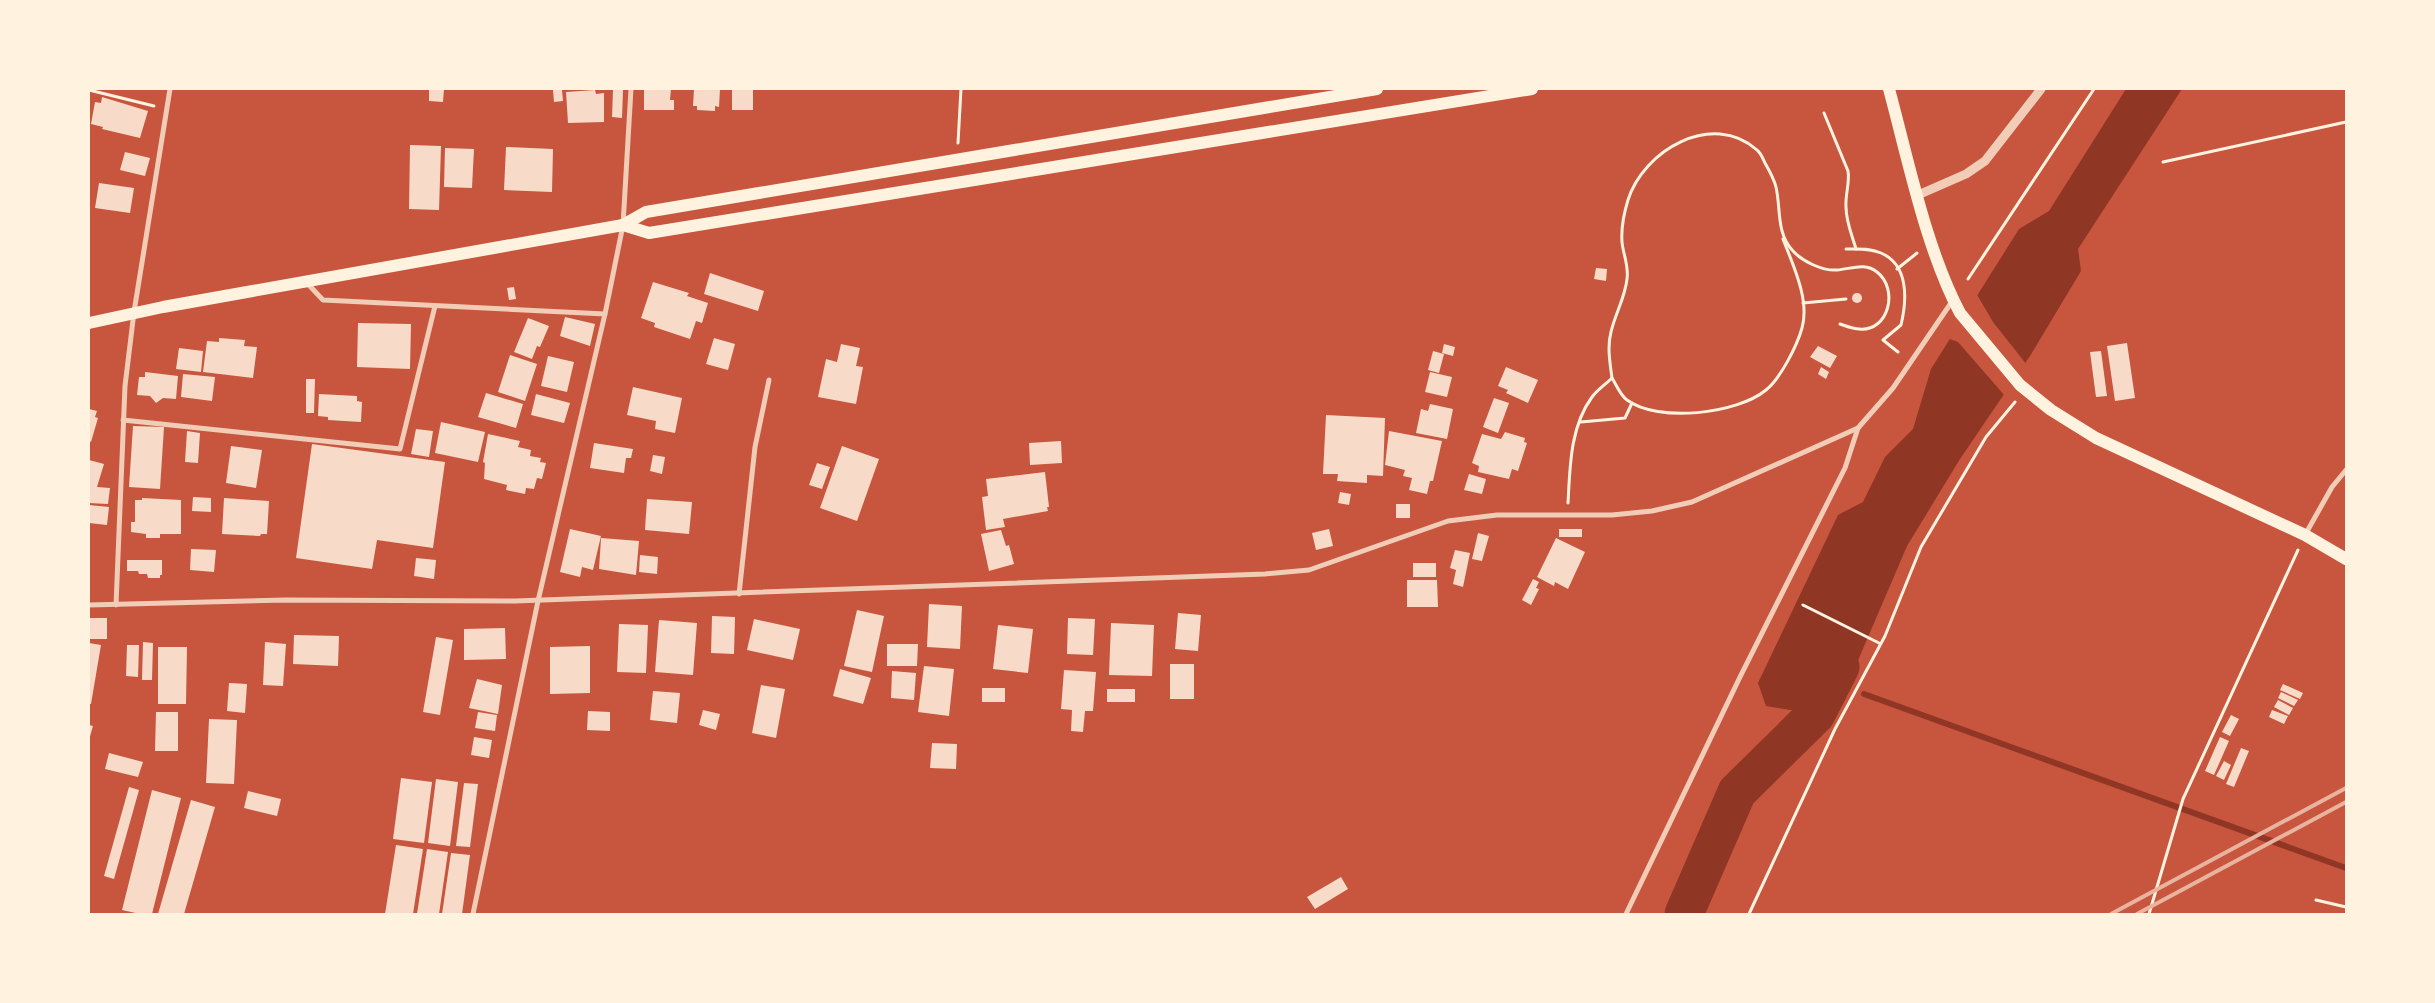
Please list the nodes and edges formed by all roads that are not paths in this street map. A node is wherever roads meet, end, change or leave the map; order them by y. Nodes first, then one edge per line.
1 (170, 89) edge
2 (631, 89) edge
3 (1377, 89) edge
4 (1532, 89) edge
5 (1889, 89) edge
6 (2041, 89) edge
7 (1918, 194) junction
8 (623, 226) junction
9 (306, 282) junction
10 (1954, 302) junction
11 (435, 306) junction
12 (134, 312) junction
13 (605, 314) junction
14 (89, 323) edge
15 (769, 380) dead end
16 (123, 420) junction
17 (1858, 428) junction
18 (2346, 470) edge
19 (2305, 535) junction
20 (2346, 559) edge
21 (740, 594) junction
22 (538, 601) junction
23 (89, 605) edge
24 (116, 605) junction
25 (473, 914) edge
26 (1626, 914) edge

1 - 12 street
2 - 8 street
3 - 8 main road
4 - 8 main road
5 - 7 main road
6 - 7 street
7 - 10 main road
8 - 9 main road
8 - 13 street
9 - 11 street
9 - 12 main road
10 - 17 street
10 - 19 main road
11 - 13 street
11 - 16 street
12 - 14 main road
12 - 16 street
13 - 22 street
15 - 21 street
16 - 24 street
17 - 21 street
17 - 26 street
18 - 19 street
19 - 20 main road
21 - 22 street
22 - 24 street
22 - 25 street
23 - 24 street

